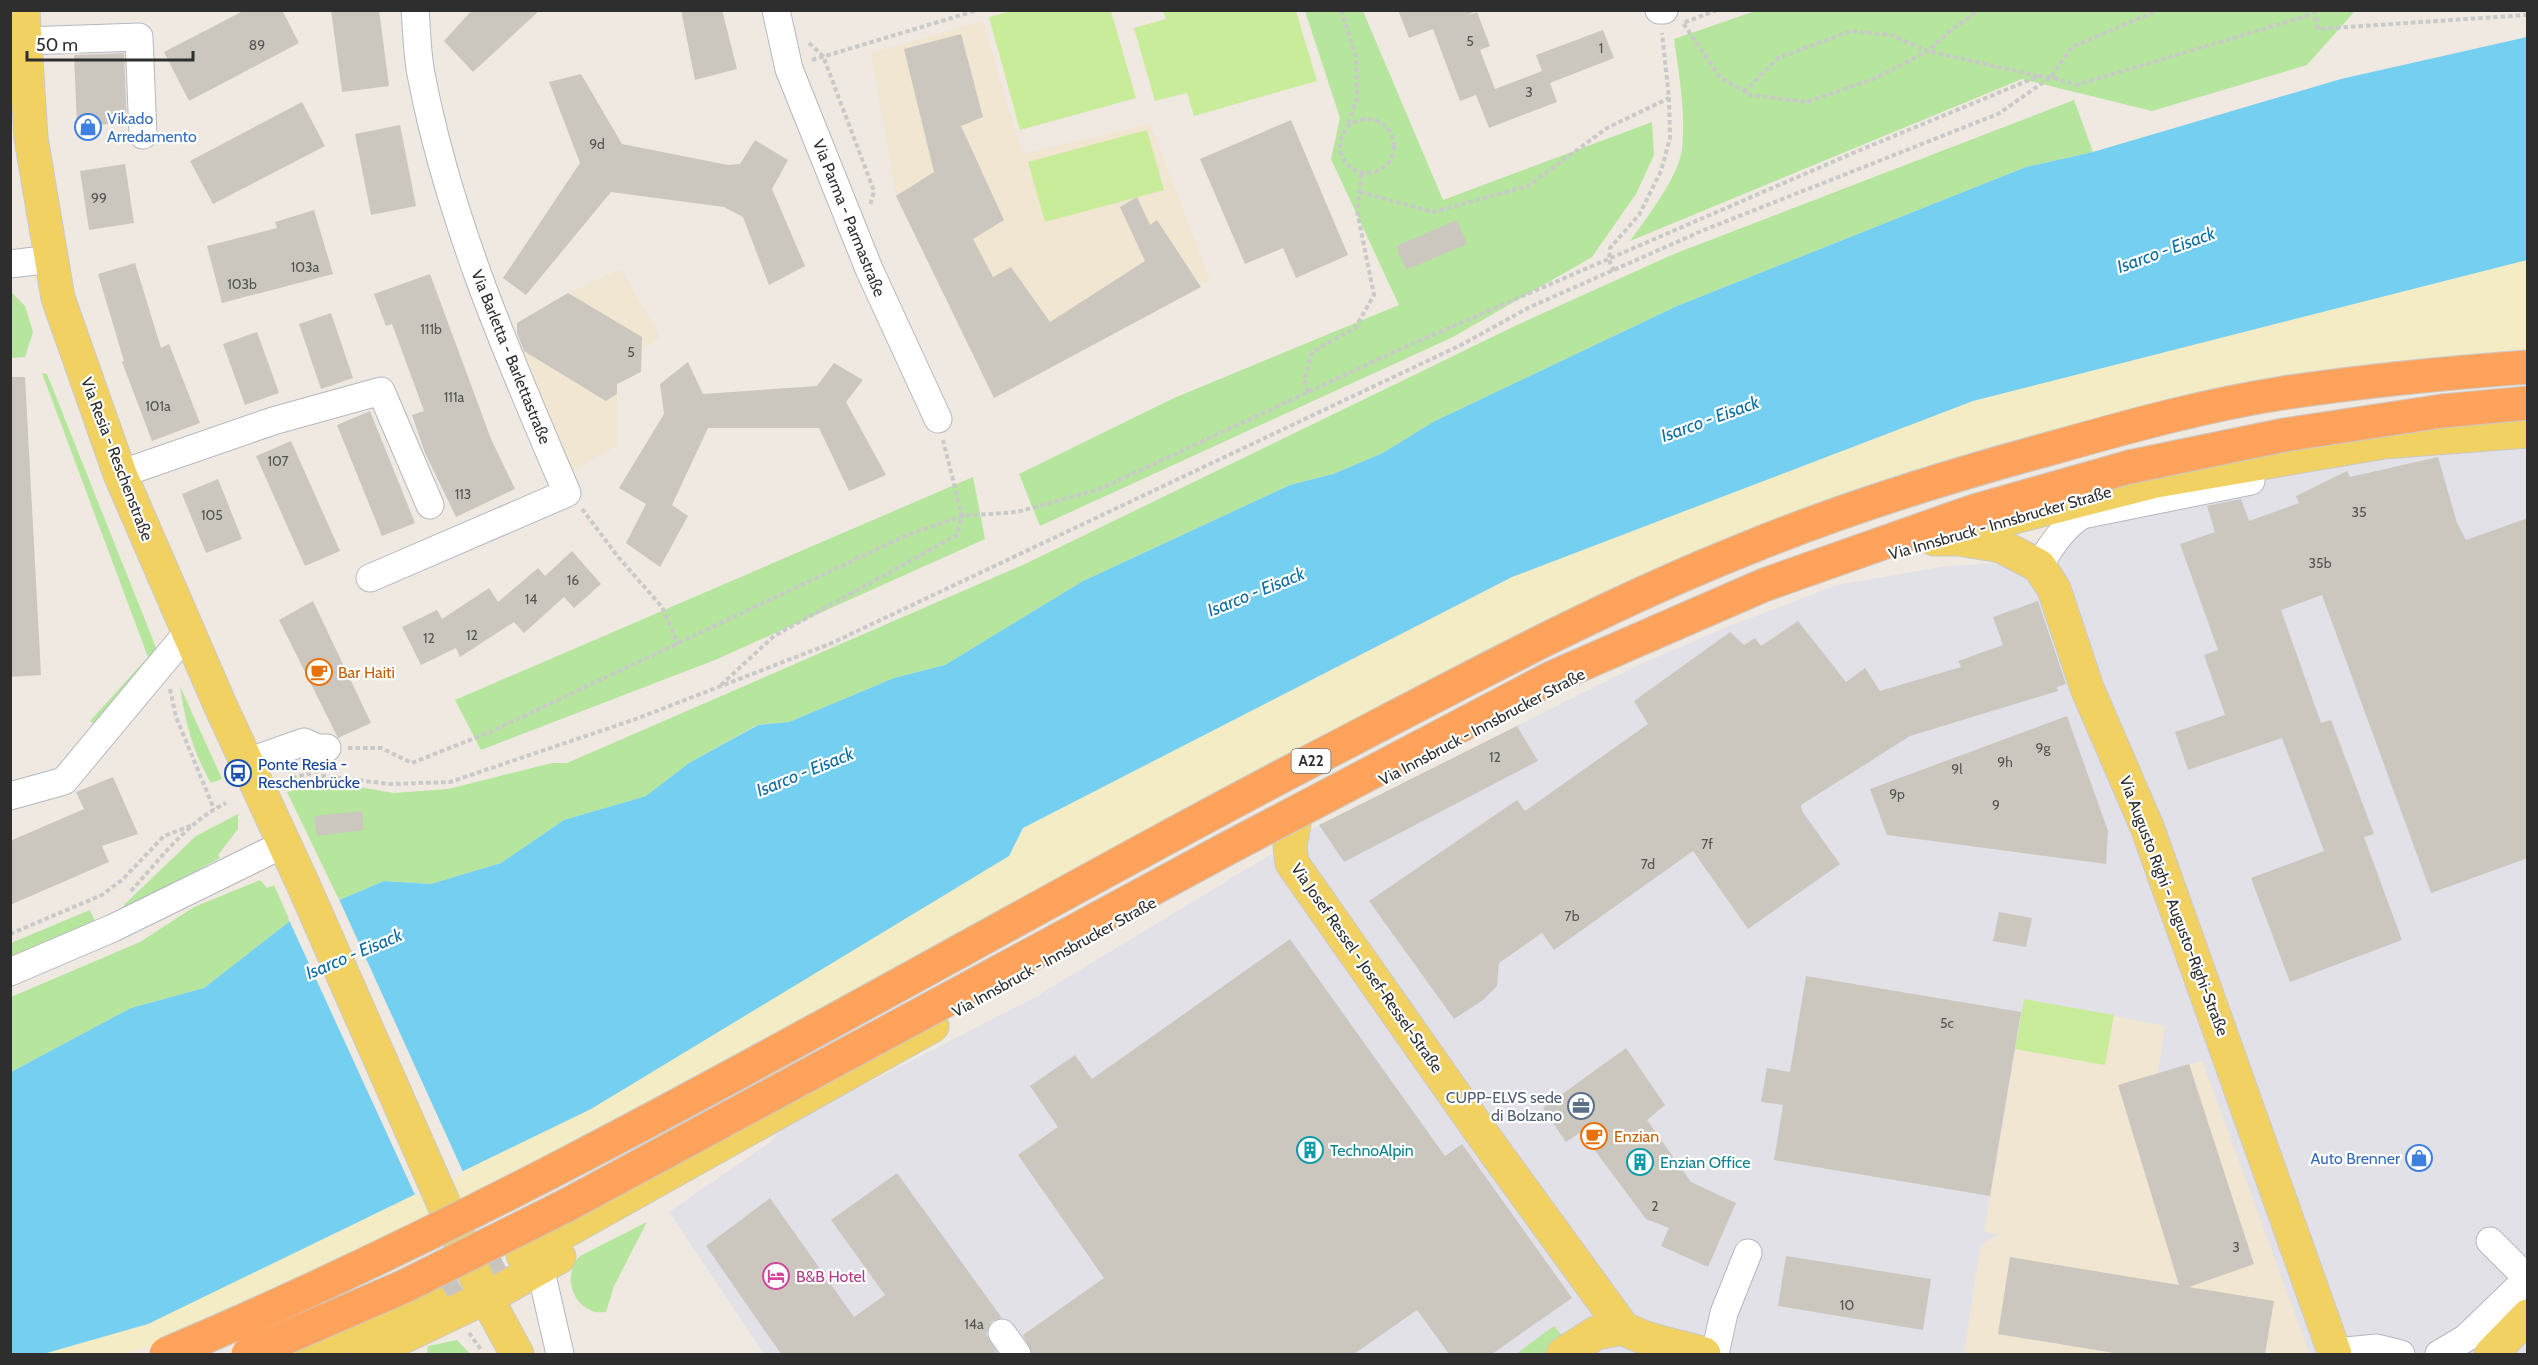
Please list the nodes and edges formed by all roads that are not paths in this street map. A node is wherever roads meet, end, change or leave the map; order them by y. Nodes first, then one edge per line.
1 (415, 10) edge
2 (776, 10) edge
3 (21, 39) edge
4 (144, 135) dead end
5 (51, 259) junction
6 (10, 264) edge
7 (2528, 367) edge
8 (2528, 403) edge
9 (938, 419) road end
10 (2528, 431) edge
11 (120, 474) junction
12 (2281, 475) dead end
13 (430, 505) dead end
14 (1934, 539) junction
15 (2040, 566) junction
16 (370, 578) dead end
17 (188, 632) junction
18 (327, 747) road end
19 (247, 762) junction
20 (13, 793) edge
21 (1294, 825) junction
22 (284, 844) junction
23 (10, 972) edge
24 (2490, 1241) dead end
25 (1748, 1253) dead end
26 (532, 1261) junction
27 (2527, 1279) edge
28 (487, 1297) junction
29 (431, 1301) tunnel mouth
30 (1623, 1328) junction
31 (2518, 1333) edge
32 (2335, 1353) edge
33 (166, 1354) edge
34 (248, 1354) edge
35 (302, 1354) edge
36 (367, 1354) edge
37 (517, 1354) edge
38 (560, 1354) edge
39 (1563, 1354) edge
40 (1704, 1354) edge
41 (1715, 1354) edge
42 (2401, 1354) edge
43 (2439, 1354) edge
44 (2492, 1354) edge

1 - 16 street, Via Barletta - Barlettastraße
2 - 9 street, Via Parma - Parmastraße
3 - 4 street
3 - 5 main road, Via Resia - Reschenstraße
5 - 6 street
5 - 11 main road, Via Resia - Reschenstraße
7 - 33 highway, A22, bridge
8 - 34 highway, A22, bridge
10 - 14 main road, Via Innsbruck - Innsbrucker Straße
11 - 13 street
11 - 17 main road, Via Resia - Reschenstraße
12 - 15 street
14 - 15 main road
14 - 21 main road, Via Innsbruck - Innsbrucker Straße
15 - 32 main road, Via Augusto Righi - Augusto-Righi-Straße
17 - 19 main road, Via Resia - Reschenstraße
17 - 20 street
18 - 19 street
19 - 22 main road, Via Resia - Reschenstraße
21 - 26 main road, Via Innsbruck - Innsbrucker Straße
21 - 30 main road, Via Josef Ressel - Josef-Ressel-Straße
22 - 23 street
22 - 28 main road
24 - 27 street
25 - 41 street
26 - 28 main road
26 - 38 street
27 - 43 street
28 - 36 main road
28 - 37 main road
29 - 35 main road
30 - 39 main road
30 - 40 main road
31 - 44 main road
32 - 42 street

